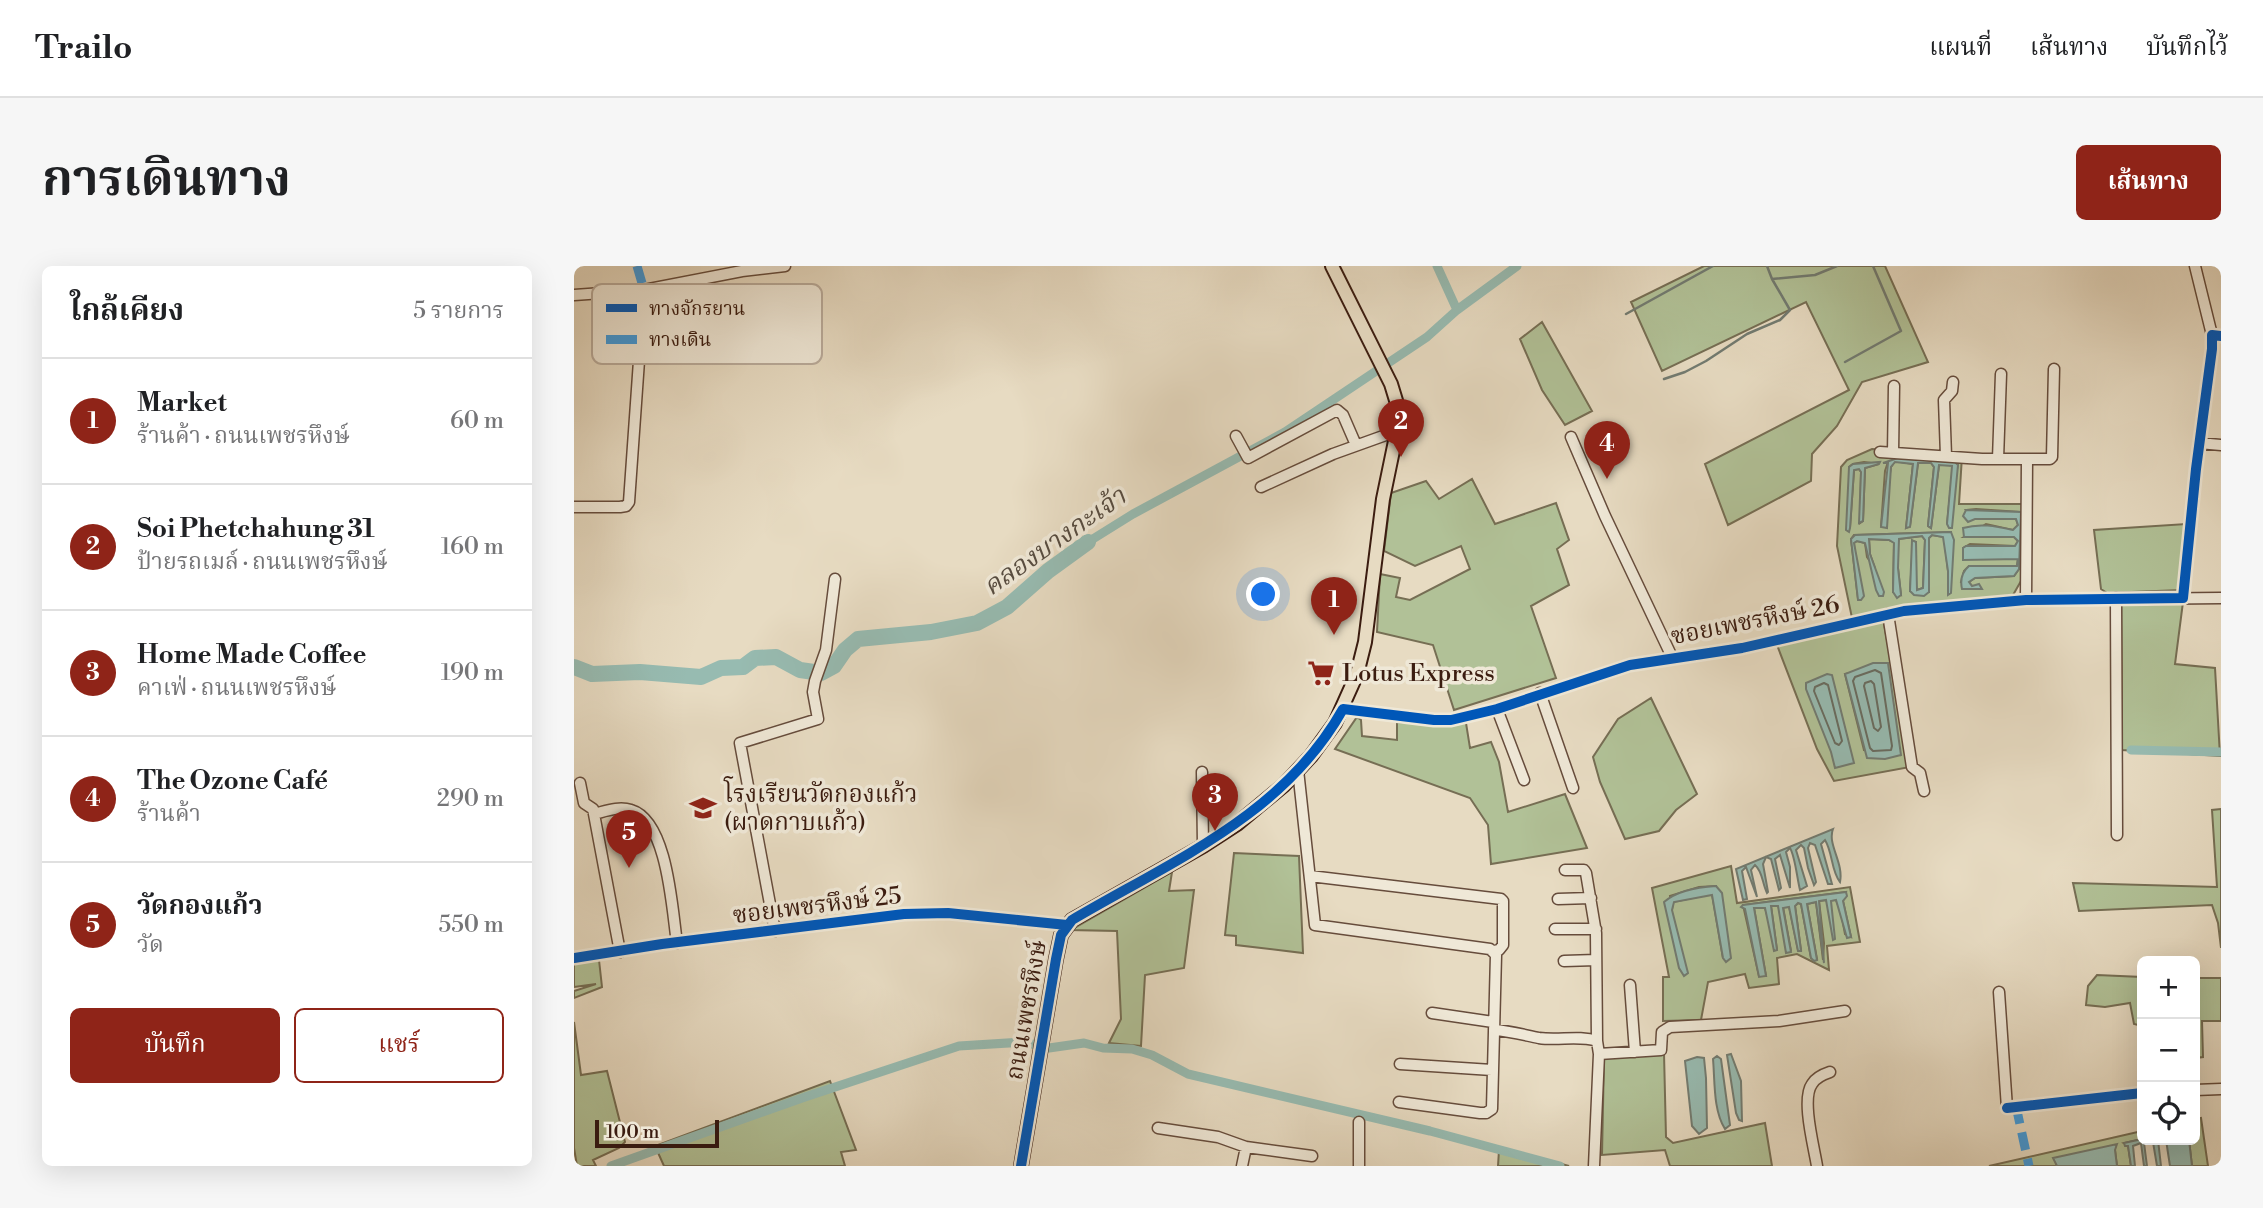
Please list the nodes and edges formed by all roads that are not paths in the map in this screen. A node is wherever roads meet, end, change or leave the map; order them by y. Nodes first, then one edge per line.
1 (785, 266) edge
2 (1332, 266) edge
3 (2195, 266) edge
4 (741, 268) edge
5 (670, 284) edge
6 (592, 294) edge
7 (574, 295) edge
8 (2216, 336) edge
9 (638, 364) edge
10 (2054, 369) dead end
11 (2001, 374) dead end
12 (1952, 382) dead end
13 (1894, 386) dead end
14 (1396, 431) junction
15 (1236, 436) dead end
16 (1571, 437) dead end
17 (2199, 443) junction
18 (1356, 444) junction
19 (2221, 445) edge
20 (1880, 452) dead end
21 (1893, 453) junction
22 (1946, 456) junction
23 (1998, 459) junction
24 (2027, 460) junction
25 (1261, 487) dead end
26 (574, 507) edge
27 (835, 579) dead end
28 (2116, 598) junction
29 (2183, 598) junction
30 (2221, 598) edge
31 (2026, 600) junction
32 (1888, 614) junction
33 (1672, 657) junction
34 (1540, 693) junction
35 (1343, 709) junction
36 (1497, 709) junction
37 (1298, 770) junction
38 (1202, 772) dead end
39 (1524, 780) dead end
40 (580, 783) dead end
41 (1573, 788) dead end
42 (1924, 791) dead end
43 (594, 814) junction
44 (2117, 835) dead end
45 (1203, 846) junction
46 (1565, 870) dead end
47 (1310, 876) junction
48 (1591, 898) junction
49 (1558, 899) dead end
50 (1067, 925) junction
51 (1555, 929) dead end
52 (1596, 929) junction
53 (775, 931) junction
54 (677, 943) junction
55 (1494, 951) junction
56 (620, 952) junction
57 (574, 958) edge
58 (1596, 960) junction
59 (1564, 961) dead end
60 (1630, 985) dead end
61 (1999, 992) dead end
62 (1845, 1011) dead end
63 (1432, 1013) dead end
64 (1493, 1026) junction
65 (1597, 1041) junction
66 (1635, 1052) junction
67 (1599, 1054) junction
68 (1400, 1064) dead end
69 (1492, 1070) junction
70 (1830, 1072) dead end
71 (2221, 1089) edge
72 (2200, 1090) edge
73 (2137, 1094) edge
74 (1399, 1102) dead end
75 (1359, 1122) dead end
76 (1158, 1128) dead end
77 (1246, 1147) junction
78 (1312, 1156) dead end
79 (1021, 1166) edge
80 (1242, 1166) edge
81 (1359, 1166) edge
82 (1594, 1166) edge
83 (1817, 1166) edge

1 - 4 street
2 - 14 main road, ถนนเพชรหึงษ์
3 - 8 street
4 - 5 street
6 - 7 street
8 - 17 street
9 - 26 street
10 - 24 street
11 - 23 street
12 - 22 street
13 - 21 street
14 - 18 street
14 - 35 main road, ถนนเพชรหึงษ์
15 - 18 street
16 - 33 street
17 - 19 street
17 - 29 street
18 - 25 street
20 - 21 street
21 - 22 street
22 - 23 street
23 - 24 street
24 - 31 street
27 - 53 street
28 - 29 street, ซอยเพชรหึงษ์ 26
28 - 31 street, ซอยเพชรหึงษ์ 26
28 - 44 street
29 - 30 street, ซอยเพชรหึงษ์ 26
31 - 32 street, ซอยเพชรหึงษ์ 26
32 - 33 street, ซอยเพชรหึงษ์ 26
32 - 42 street
33 - 34 street, ซอยเพชรหึงษ์ 26
34 - 36 street, ซอยเพชรหึงษ์ 26
34 - 41 street
35 - 36 street, ซอยเพชรหึงษ์ 26
35 - 37 main road, ถนนเพชรหึงษ์
36 - 39 street
37 - 45 main road, ถนนเพชรหึงษ์
37 - 47 street
38 - 45 street
40 - 43 street
43 - 54 street
43 - 56 street
45 - 50 main road, ถนนเพชรหึงษ์
46 - 48 street
47 - 55 street
47 - 55 street
48 - 49 street
48 - 52 street
50 - 53 street, ซอยเพชรหึงษ์ 25
50 - 79 main road, ถนนเพชรหึงษ์
51 - 52 street
52 - 58 street
53 - 54 street, ซอยเพชรหึงษ์ 25
54 - 56 street, ซอยเพชรหึงษ์ 25
55 - 64 street
56 - 57 street, ซอยเพชรหึงษ์ 25
58 - 59 street
58 - 65 street
60 - 66 street
61 - 73 street
62 - 66 street
63 - 64 street
64 - 65 street
64 - 69 street
65 - 67 street
66 - 67 street
67 - 82 street
68 - 69 street
69 - 74 street
70 - 83 street
71 - 72 street
75 - 81 street
76 - 77 street
77 - 78 street
77 - 80 street

